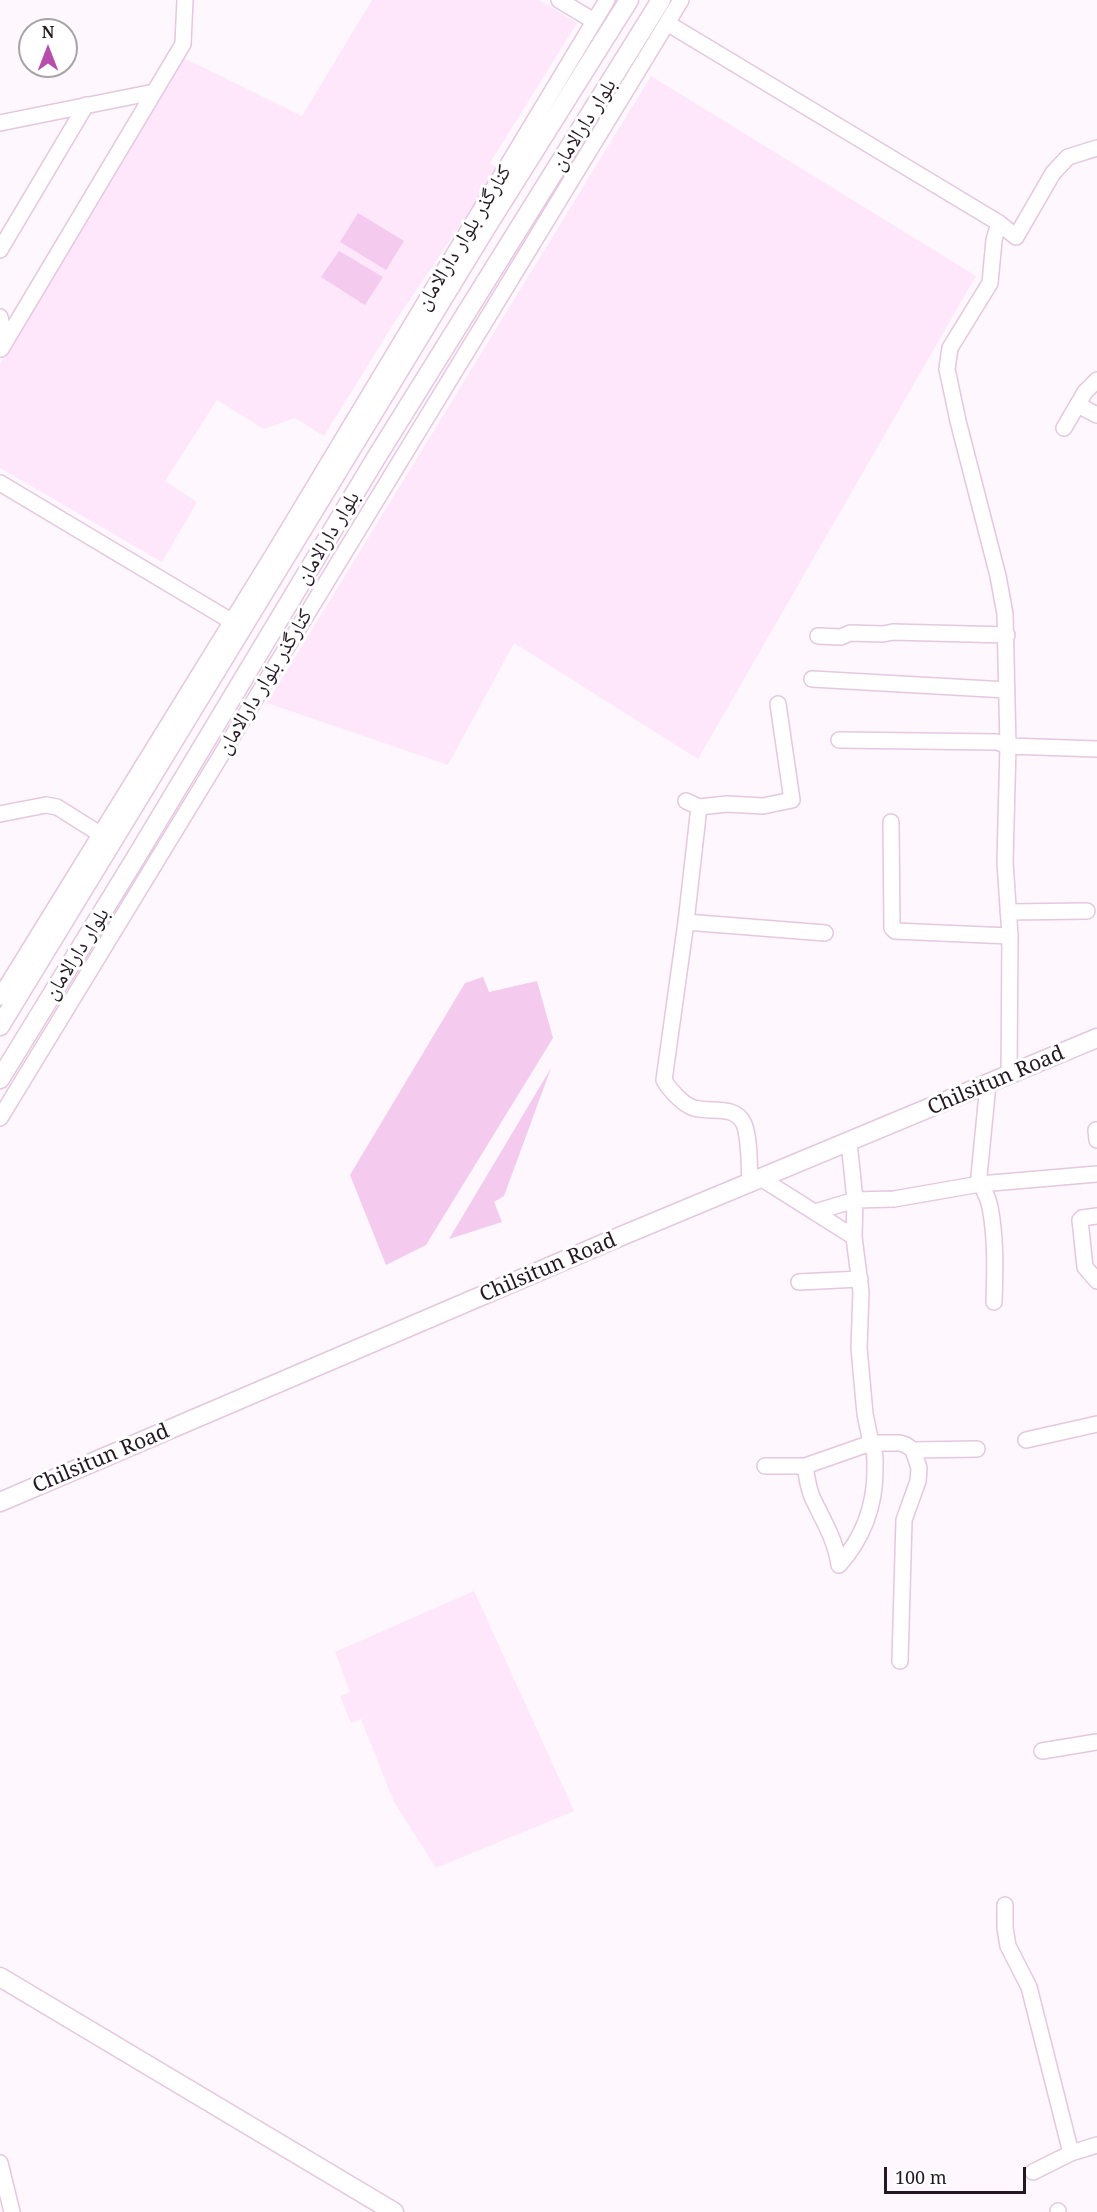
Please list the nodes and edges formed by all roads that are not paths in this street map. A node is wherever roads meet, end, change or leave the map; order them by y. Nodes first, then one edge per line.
1 (184, 0) edge
2 (560, 0) edge
3 (607, 0) edge
4 (629, 0) edge
5 (661, 0) edge
6 (681, 0) edge
7 (594, 21) junction
8 (667, 23) junction
9 (154, 92) junction
10 (86, 105) junction
11 (0, 123) edge
12 (1097, 148) edge
13 (999, 223) junction
14 (0, 250) edge
15 (0, 317) edge
16 (3, 345) edge
17 (1097, 380) edge
18 (1078, 405) junction
19 (1097, 415) edge
20 (1064, 428) dead end
21 (0, 483) edge
22 (236, 625) junction
23 (296, 632) junction
24 (1007, 635) junction
25 (270, 636) junction
26 (818, 636) dead end
27 (812, 679) dead end
28 (1006, 690) junction
29 (778, 704) dead end
30 (839, 740) dead end
31 (1008, 746) junction
32 (1097, 749) edge
33 (0, 814) edge
34 (891, 822) dead end
35 (100, 834) junction
36 (1088, 911) dead end
37 (1008, 912) junction
38 (686, 922) junction
39 (825, 933) dead end
40 (1010, 936) junction
41 (0, 997) edge
42 (0, 1026) edge
43 (1097, 1038) edge
44 (1009, 1075) junction
45 (0, 1079) edge
46 (988, 1084) junction
47 (0, 1118) edge
48 (849, 1142) junction
49 (1097, 1174) edge
50 (756, 1181) junction
51 (980, 1184) junction
52 (855, 1200) junction
53 (815, 1212) junction
54 (1097, 1216) edge
55 (854, 1237) junction
56 (1090, 1250) edge
57 (860, 1279) junction
58 (1097, 1281) edge
59 (799, 1282) dead end
60 (994, 1302) dead end
61 (1097, 1424) edge
62 (1026, 1440) dead end
63 (871, 1443) junction
64 (976, 1449) dead end
65 (913, 1450) junction
66 (765, 1466) dead end
67 (805, 1466) junction
68 (0, 1502) edge
69 (900, 1661) dead end
70 (1097, 1742) edge
71 (1042, 1750) dead end
72 (1005, 1905) dead end
73 (0, 1977) edge
74 (1097, 2145) edge
75 (1071, 2153) junction
76 (0, 2163) edge
77 (1033, 2172) dead end
78 (12, 2212) edge
79 (394, 2212) edge

1 - 9 street
2 - 7 street
3 - 7 street, کنارگذر بلوار دارالامان
4 - 22 main road, بلوار دارالامان
5 - 25 main road, بلوار دارالامان
6 - 8 street, کنارگذر بلوار دارالامان
7 - 22 street, کنارگذر بلوار دارالامان
8 - 13 street
8 - 23 street, کنارگذر بلوار دارالامان
9 - 10 street
9 - 16 street
10 - 11 street
10 - 14 street
12 - 13 street
13 - 24 street
15 - 16 street
17 - 18 street
18 - 19 street
18 - 20 street
21 - 22 street
22 - 25 main road
22 - 35 street, کنارگذر بلوار دارالامان
22 - 42 main road, بلوار دارالامان
23 - 25 street
23 - 47 street, کنارگذر بلوار دارالامان
24 - 26 street
24 - 28 street
25 - 45 main road, بلوار دارالامان
27 - 28 street
28 - 31 street
29 - 38 street
30 - 31 street
31 - 32 street
31 - 37 street
33 - 35 street
34 - 40 street
35 - 41 street, کنارگذر بلوار دارالامان
36 - 37 street
37 - 40 street
38 - 39 street
38 - 50 street
40 - 44 street
43 - 44 main road, Chilsitun Road
44 - 46 main road, Chilsitun Road
46 - 48 main road, Chilsitun Road
46 - 51 street
48 - 50 main road, Chilsitun Road
48 - 52 street
49 - 51 street
50 - 53 street
50 - 68 main road, Chilsitun Road
51 - 52 street
51 - 60 street
52 - 53 street
52 - 55 street
53 - 55 street
54 - 56 street
55 - 57 street
56 - 58 street
57 - 59 street
57 - 63 street
61 - 62 street
63 - 65 street
63 - 67 street
63 - 67 street
64 - 65 street
65 - 69 street
66 - 67 street
70 - 71 street
72 - 75 street
73 - 79 main road
74 - 75 street
75 - 77 street
76 - 78 street

